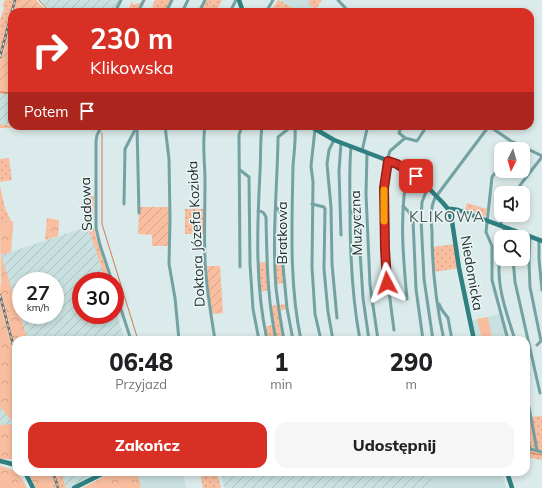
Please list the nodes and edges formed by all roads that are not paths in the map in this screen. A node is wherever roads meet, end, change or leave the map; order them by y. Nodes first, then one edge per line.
1 (338, 0) edge
2 (346, 8) edge
3 (100, 130) edge
4 (135, 130) edge
5 (137, 130) edge
6 (165, 130) edge
7 (204, 130) edge
8 (240, 130) edge
9 (262, 130) edge
10 (287, 130) edge
11 (295, 130) edge
12 (312, 130) edge
13 (317, 130) edge
14 (368, 130) edge
15 (400, 130) edge
16 (424, 130) edge
17 (486, 130) edge
18 (495, 130) edge
19 (320, 132) joint
20 (405, 138) junction
21 (334, 140) junction
22 (513, 142) edge
23 (341, 143) junction
24 (351, 147) junction
25 (362, 151) junction
26 (530, 151) edge
27 (368, 153) junction
28 (542, 157) edge
29 (388, 161) junction
30 (240, 170) junction
31 (408, 170) junction
32 (494, 175) edge
33 (519, 186) edge
34 (428, 187) junction
35 (437, 196) junction
36 (124, 204) dead end
37 (312, 204) junction
38 (403, 206) junction
39 (276, 207) junction
40 (448, 209) junction
41 (258, 211) junction
42 (350, 211) junction
43 (139, 213) dead end
44 (486, 221) junction
45 (503, 222) edge
46 (502, 227) junction
47 (509, 230) edge
48 (341, 235) dead end
49 (530, 237) edge
50 (541, 240) edge
51 (499, 266) edge
52 (514, 266) edge
53 (529, 266) edge
54 (240, 267) dead end
55 (109, 272) edge
56 (435, 289) junction
57 (542, 290) edge
58 (407, 299) dead end
59 (337, 318) dead end
60 (124, 319) edge
61 (394, 330) dead end
62 (130, 336) edge
63 (179, 336) edge
64 (214, 336) edge
65 (258, 336) edge
66 (266, 336) edge
67 (275, 336) edge
68 (283, 336) edge
69 (292, 336) edge
70 (300, 336) edge
71 (320, 336) edge
72 (333, 336) edge
73 (359, 336) edge
74 (368, 336) edge
75 (377, 336) edge
76 (422, 336) edge
77 (433, 336) edge
78 (443, 336) edge
79 (451, 336) edge
80 (473, 336) edge
81 (507, 336) edge
82 (513, 336) edge
83 (527, 336) edge
84 (537, 344) dead end
85 (530, 349) edge
86 (540, 393) dead end
87 (530, 412) edge
88 (530, 449) edge
89 (537, 450) junction
90 (542, 452) edge
91 (0, 461) edge
92 (12, 464) edge
93 (27, 476) edge
94 (98, 476) edge
95 (508, 476) edge
96 (33, 488) edge
97 (74, 488) edge
98 (512, 488) edge

1 - 2 street
3 - 55 street, Sadowa
4 - 36 street
5 - 43 street
6 - 63 street
7 - 64 street, Doktora Józefa Kozioła
8 - 30 street
9 - 41 street
10 - 39 street
11 - 70 street, Bratkowa
12 - 37 street
13 - 19 street
14 - 25 street
15 - 20 street
16 - 20 street
17 - 35 street
18 - 22 street
19 - 21 street
20 - 29 street
21 - 23 street
21 - 59 street
23 - 24 street
23 - 48 street
24 - 25 street
24 - 42 street
25 - 27 street
26 - 28 street
27 - 29 street
27 - 75 street, Muzyczna
28 - 33 street
29 - 31 street
29 - 61 street
30 - 54 street
30 - 65 street
31 - 34 street
31 - 38 street
32 - 44 street
34 - 35 street
34 - 77 street
35 - 40 street
35 - 56 street
37 - 71 street
37 - 72 street
38 - 58 street
38 - 76 street
39 - 68 street
39 - 69 street
40 - 44 street
40 - 80 street, Niedomicka
41 - 66 street
41 - 67 street
42 - 73 street
42 - 74 street
44 - 46 street
44 - 81 street
45 - 46 street
46 - 47 street
49 - 50 street
50 - 57 street
51 - 82 street
52 - 83 street
53 - 84 street
56 - 78 street
56 - 79 street
60 - 62 street
85 - 86 street
87 - 89 street
88 - 89 street
89 - 90 street
91 - 92 street
93 - 96 street
94 - 97 street
95 - 98 street

